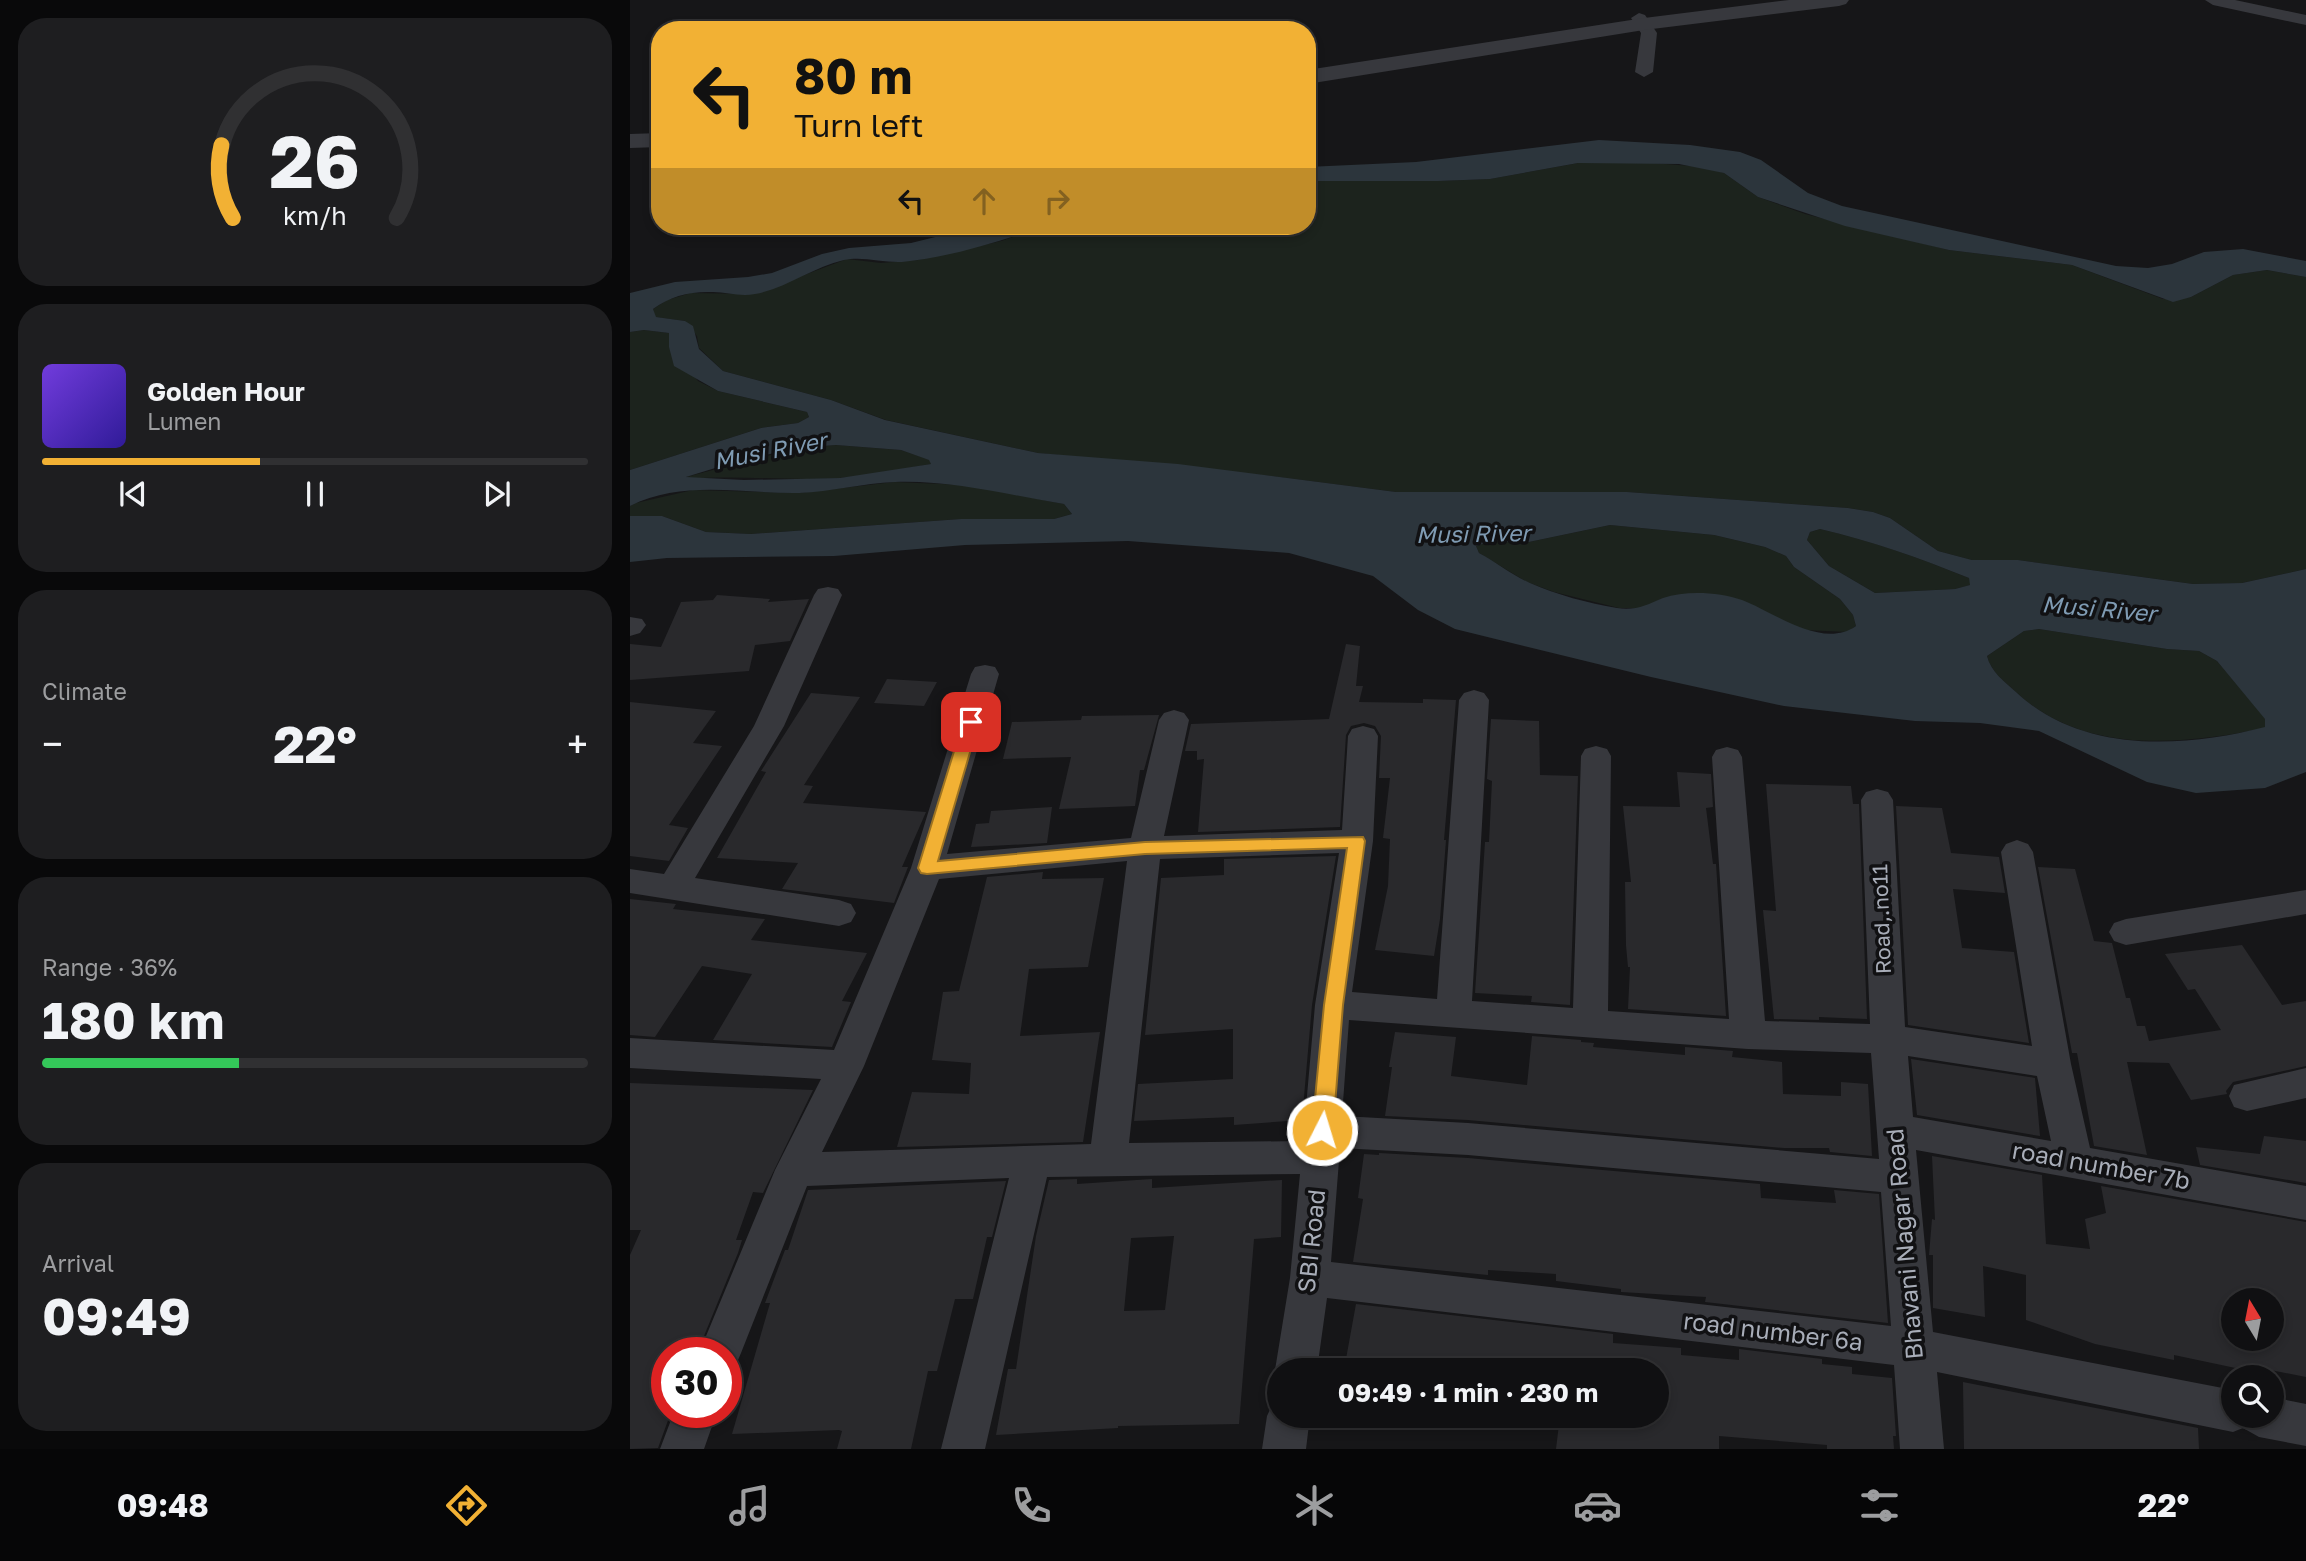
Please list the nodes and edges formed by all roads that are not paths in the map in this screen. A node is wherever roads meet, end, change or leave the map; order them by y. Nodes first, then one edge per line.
1 (1784, 0) edge
2 (1839, 0) edge
3 (2213, 0) edge
4 (2306, 20) edge
5 (1641, 21) junction
6 (1316, 68) edge
7 (1644, 72) dead end
8 (1316, 75) edge
9 (630, 141) edge
10 (651, 141) edge
11 (630, 149) edge
12 (651, 149) edge
13 (828, 595) dead end
14 (985, 674) dead end
15 (1474, 700) dead end
16 (1174, 720) dead end
17 (1363, 736) dead end
18 (1596, 756) dead end
19 (1727, 757) dead end
20 (1877, 800) dead end
21 (1357, 841) junction
22 (1145, 848) junction
23 (2017, 852) dead end
24 (927, 868) junction
25 (630, 881) edge
26 (673, 887) junction
27 (2306, 902) edge
28 (839, 912) dead end
29 (2126, 932) dead end
30 (1333, 1005) junction
31 (1454, 1012) junction
32 (1590, 1023) junction
33 (1748, 1035) junction
34 (1888, 1039) junction
35 (630, 1053) edge
36 (2053, 1064) junction
37 (846, 1066) junction
38 (2306, 1083) edge
39 (2247, 1096) dead end
40 (1895, 1130) junction
41 (1322, 1144) junction
42 (1108, 1160) junction
43 (1032, 1161) junction
44 (2074, 1161) junction
45 (794, 1170) junction
46 (1898, 1177) junction
47 (2306, 1203) edge
48 (1310, 1278) junction
49 (726, 1337) edge
50 (1914, 1348) junction
51 (1298, 1358) edge
52 (2221, 1409) edge
53 (2284, 1421) edge
54 (2306, 1425) edge
55 (690, 1428) edge
56 (1287, 1428) edge
57 (682, 1449) edge
58 (963, 1449) edge
59 (1284, 1449) edge
60 (1922, 1449) edge

1 - 5 street
2 - 5 street
3 - 4 street
5 - 6 street
5 - 7 street
5 - 8 street
9 - 10 street
11 - 12 street
13 - 26 street
14 - 24 street
15 - 31 street
16 - 22 street
17 - 21 street, SBI Road
18 - 32 street
19 - 33 street
20 - 34 street, Road,.no11
21 - 22 street
21 - 30 street, SBI Road
22 - 24 street
22 - 42 street
23 - 36 street
24 - 37 street
25 - 26 street
26 - 28 street
27 - 29 street
30 - 31 street
30 - 41 street, SBI Road
31 - 32 street
32 - 33 street
33 - 34 street
34 - 36 street
34 - 40 street, Bhavani Nagar Road
35 - 37 street
36 - 44 street
37 - 45 street
38 - 39 street
40 - 44 street, road number 7b
40 - 46 street, Bhavani Nagar Road
41 - 42 street
41 - 46 street
41 - 48 street, SBI Road
42 - 43 street
43 - 45 street
43 - 58 street
44 - 47 street, road number 7b
45 - 49 street
46 - 50 street, Bhavani Nagar Road
48 - 50 street, road number 6a
48 - 51 street, SBI Road
50 - 52 street, road number 6a
50 - 60 street, Bhavani Nagar Road
53 - 54 street
55 - 57 street
56 - 59 street

